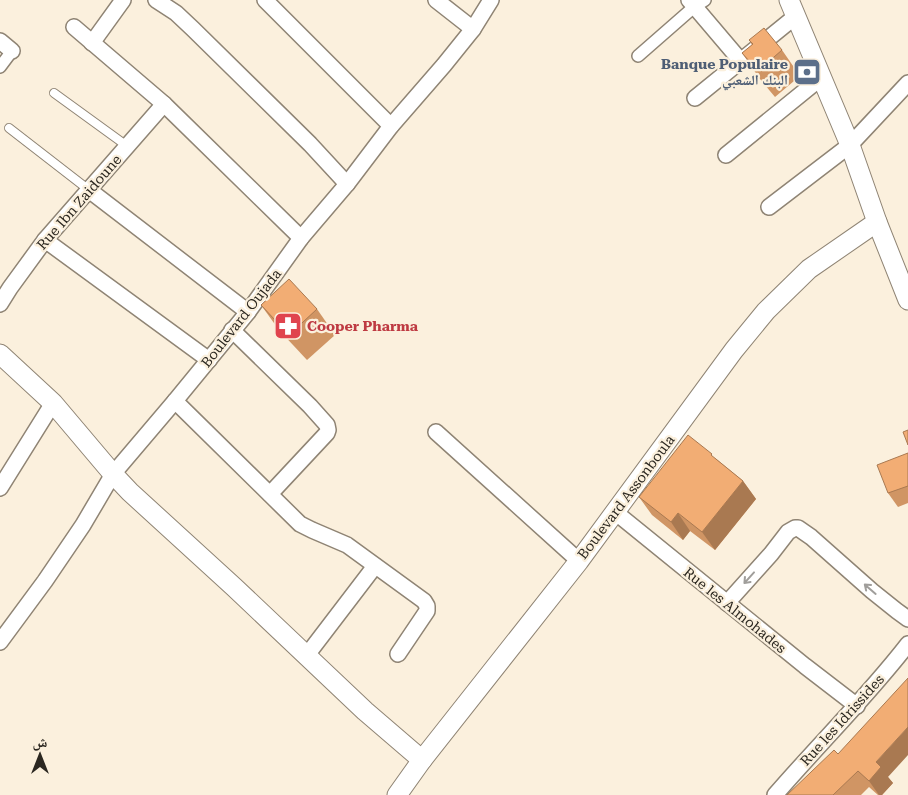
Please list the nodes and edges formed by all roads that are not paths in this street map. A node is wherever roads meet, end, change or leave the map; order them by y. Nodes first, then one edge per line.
1 (123, 0) edge
2 (156, 0) edge
3 (265, 0) edge
4 (436, 0) edge
5 (491, 0) edge
6 (696, 2) edge
7 (792, 8) edge
8 (74, 27) dead end
9 (473, 29) junction
10 (0, 41) edge
11 (92, 43) junction
12 (12, 51) joint
13 (638, 56) dead end
14 (740, 60) junction
15 (0, 67) edge
16 (822, 77) junction
17 (908, 83) edge
18 (54, 92) dead end
19 (695, 98) dead end
20 (164, 104) junction
21 (391, 126) junction
22 (10, 128) dead end
23 (850, 145) junction
24 (127, 146) junction
25 (726, 155) dead end
26 (347, 184) junction
27 (89, 190) junction
28 (769, 207) dead end
29 (877, 222) junction
30 (300, 238) junction
31 (45, 240) junction
32 (908, 300) edge
33 (0, 304) edge
34 (248, 312) junction
35 (232, 330) junction
36 (0, 354) edge
37 (209, 360) junction
38 (176, 401) junction
39 (53, 404) junction
40 (436, 432) dead end
41 (113, 474) junction
42 (0, 488) edge
43 (270, 494) junction
44 (615, 512) junction
45 (579, 561) junction
46 (375, 566) junction
47 (727, 603) junction
48 (908, 619) edge
49 (0, 642) edge
50 (908, 644) edge
51 (398, 654) dead end
52 (307, 656) junction
53 (857, 706) junction
54 (422, 760) junction
55 (397, 795) edge
56 (775, 795) edge

1 - 11 street
2 - 26 street
3 - 21 street
4 - 9 street
5 - 9 street, Boulevard Oujada
6 - 13 street
6 - 14 street
7 - 14 street
7 - 16 street
8 - 11 street
9 - 21 street, Boulevard Oujada
10 - 12 street
11 - 20 street
12 - 15 street
14 - 19 street
16 - 23 street
16 - 25 street
17 - 23 street
18 - 24 lane
20 - 24 street, Rue Ibn Zaidoune
20 - 30 street
21 - 26 street, Boulevard Oujada
22 - 27 lane
23 - 28 street
23 - 29 street
24 - 27 street, Rue Ibn Zaidoune
26 - 30 street, Boulevard Oujada
27 - 31 street, Rue Ibn Zaidoune
27 - 34 street
29 - 32 street
29 - 44 street, Boulevard Assonboula
30 - 34 street, Boulevard Oujada
31 - 33 street, Rue Ibn Zaidoune
31 - 37 street
34 - 35 street, Boulevard Oujada
35 - 37 street, Boulevard Oujada
35 - 43 street
36 - 39 street
37 - 38 street, Boulevard Oujada
38 - 41 street, Boulevard Oujada
38 - 43 street
39 - 41 street
39 - 42 street
40 - 45 street
41 - 49 street, Boulevard Oujada
41 - 52 street
43 - 46 street
44 - 45 street, Boulevard Assonboula
44 - 47 street, Rue les Almohades
45 - 54 street, Boulevard Assonboula
46 - 51 street
46 - 52 street
48 -> 47 street
47 - 53 street, Rue les Almohades
50 - 53 street, Rue les Idrissides
52 - 54 street
53 - 56 street, Rue les Idrissides
54 - 55 street, Boulevard Assonboula

